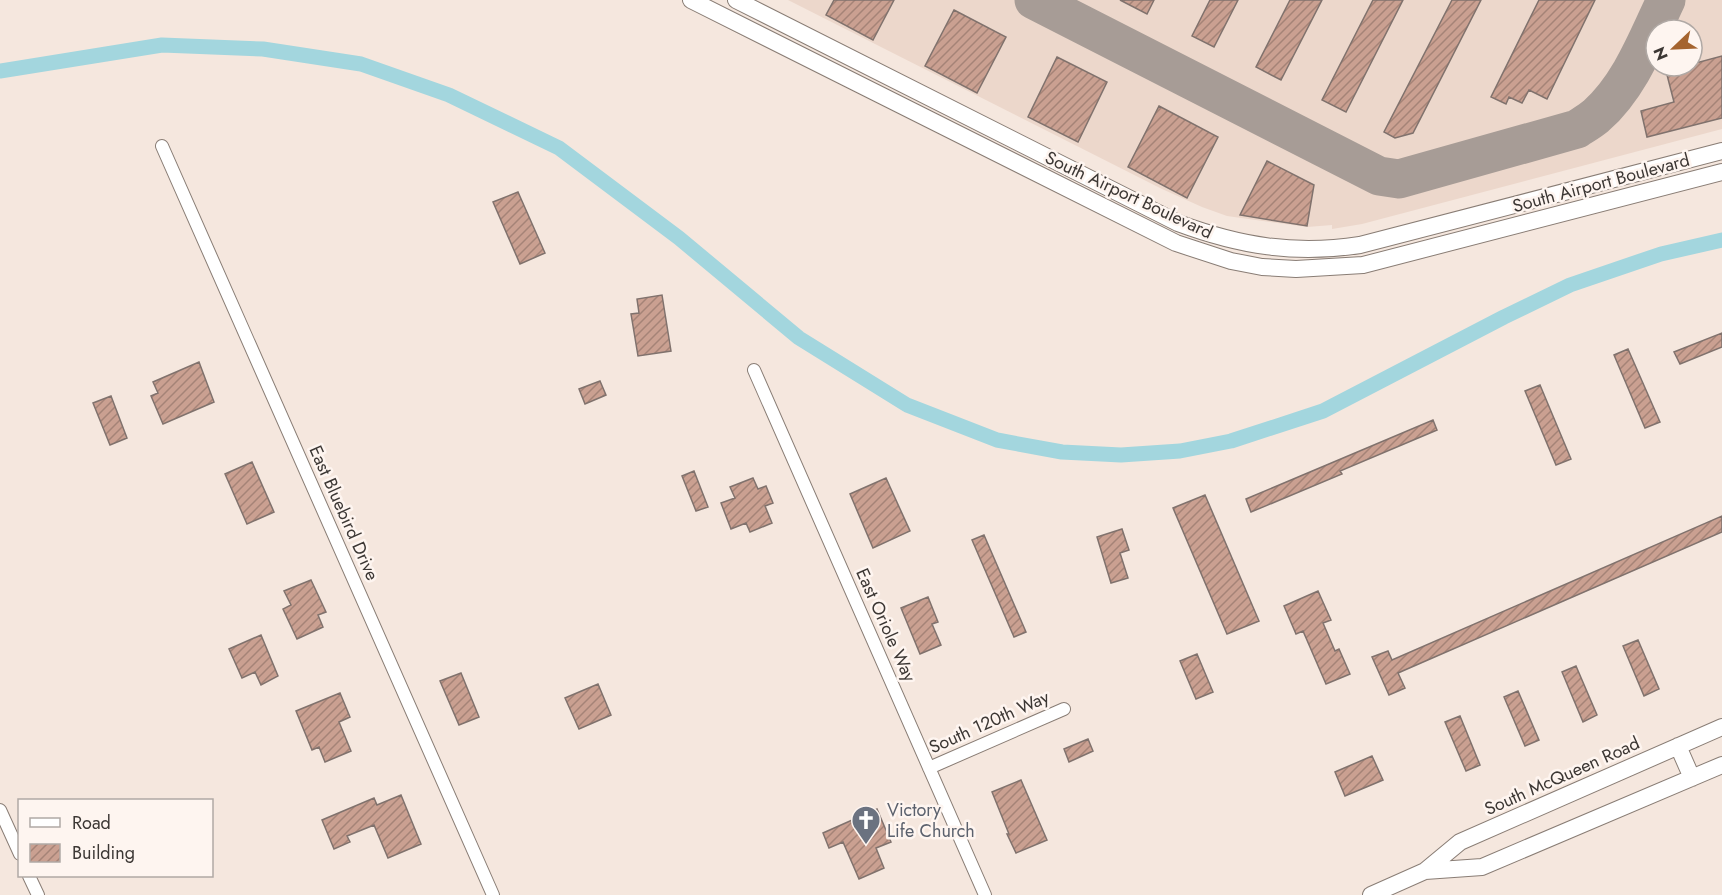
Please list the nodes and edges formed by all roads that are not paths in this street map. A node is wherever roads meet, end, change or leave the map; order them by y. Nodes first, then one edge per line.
1 (691, 0) edge
2 (736, 0) edge
3 (162, 146) dead end
4 (1722, 151) edge
5 (1722, 171) edge
6 (1430, 228) junction
7 (1434, 248) junction
8 (754, 370) dead end
9 (1064, 709) dead end
10 (1722, 728) edge
11 (1678, 746) junction
12 (1722, 765) edge
13 (929, 768) junction
14 (1692, 778) junction
15 (0, 810) edge
16 (18, 850) edge
17 (1425, 871) junction
18 (29, 877) edge
19 (38, 895) edge
20 (493, 895) edge
21 (985, 895) edge
22 (1371, 895) edge

1 - 7 street, South Airport Boulevard
2 - 6 street, South Airport Boulevard
3 - 20 street, East Bluebird Drive
4 - 6 street, South Airport Boulevard
5 - 7 street, South Airport Boulevard
6 - 7 street
8 - 13 street, East Oriole Way
9 - 13 street, South 120th Way
10 - 11 street, South McQueen Road
11 - 14 street
11 - 17 street, South McQueen Road
12 - 14 street, South McQueen Road
13 - 21 street, East Oriole Way
14 - 17 street, South McQueen Road
15 - 16 street
17 - 22 street, South McQueen Road
18 - 19 street

